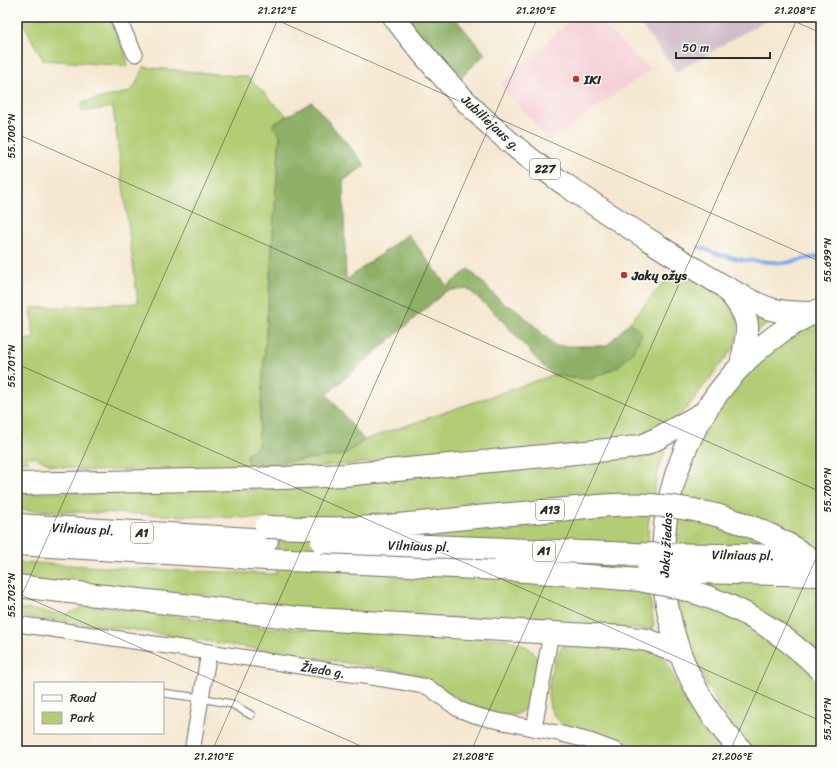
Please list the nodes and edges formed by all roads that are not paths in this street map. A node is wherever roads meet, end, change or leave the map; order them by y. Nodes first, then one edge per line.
1 (116, 17) edge
2 (394, 17) edge
3 (135, 54) dead end
4 (725, 288) junction
5 (816, 311) edge
6 (741, 365) junction
7 (705, 412) junction
8 (50, 476) dead end
9 (85, 483) junction
10 (17, 484) edge
11 (17, 515) edge
12 (17, 525) edge
13 (266, 542) junction
14 (17, 544) edge
15 (816, 560) edge
16 (501, 569) junction
17 (821, 574) edge
18 (17, 586) edge
19 (17, 624) edge
20 (550, 632) junction
21 (209, 652) junction
22 (679, 652) junction
23 (821, 670) edge
24 (164, 693) edge
25 (201, 698) junction
26 (251, 715) dead end
27 (534, 728) junction
28 (192, 751) edge
29 (617, 751) edge
30 (742, 751) edge

1 - 3 street
2 - 4 main road, Jubiliejaus g. / 227
4 - 5 main road, 227
4 - 6 main road, 227
5 - 6 main road, Jakų žiedas
6 - 7 main road, Jakų žiedas
7 - 9 main road
7 - 22 main road, Jakų žiedas
8 - 9 lane
9 - 10 main road
11 - 13 main road, A13
12 - 13 main road, Vilniaus pl. / A1
13 - 14 main road, Vilniaus pl. / A1
13 - 15 main road, Vilniaus pl. / A1, bridge
13 - 15 main road, A13, bridge
13 - 16 main road, Vilniaus pl. / A1
16 - 17 main road, Vilniaus pl. / A1, bridge
16 - 23 main road, bridge
18 - 20 main road
19 - 21 street, Žiedo g.
20 - 22 main road
20 - 27 street
21 - 25 street
21 - 27 street, Žiedo g.
22 - 30 main road, Jakų žiedas
24 - 25 lane
25 - 26 lane
25 - 28 street
27 - 29 street, Žiedo g.

